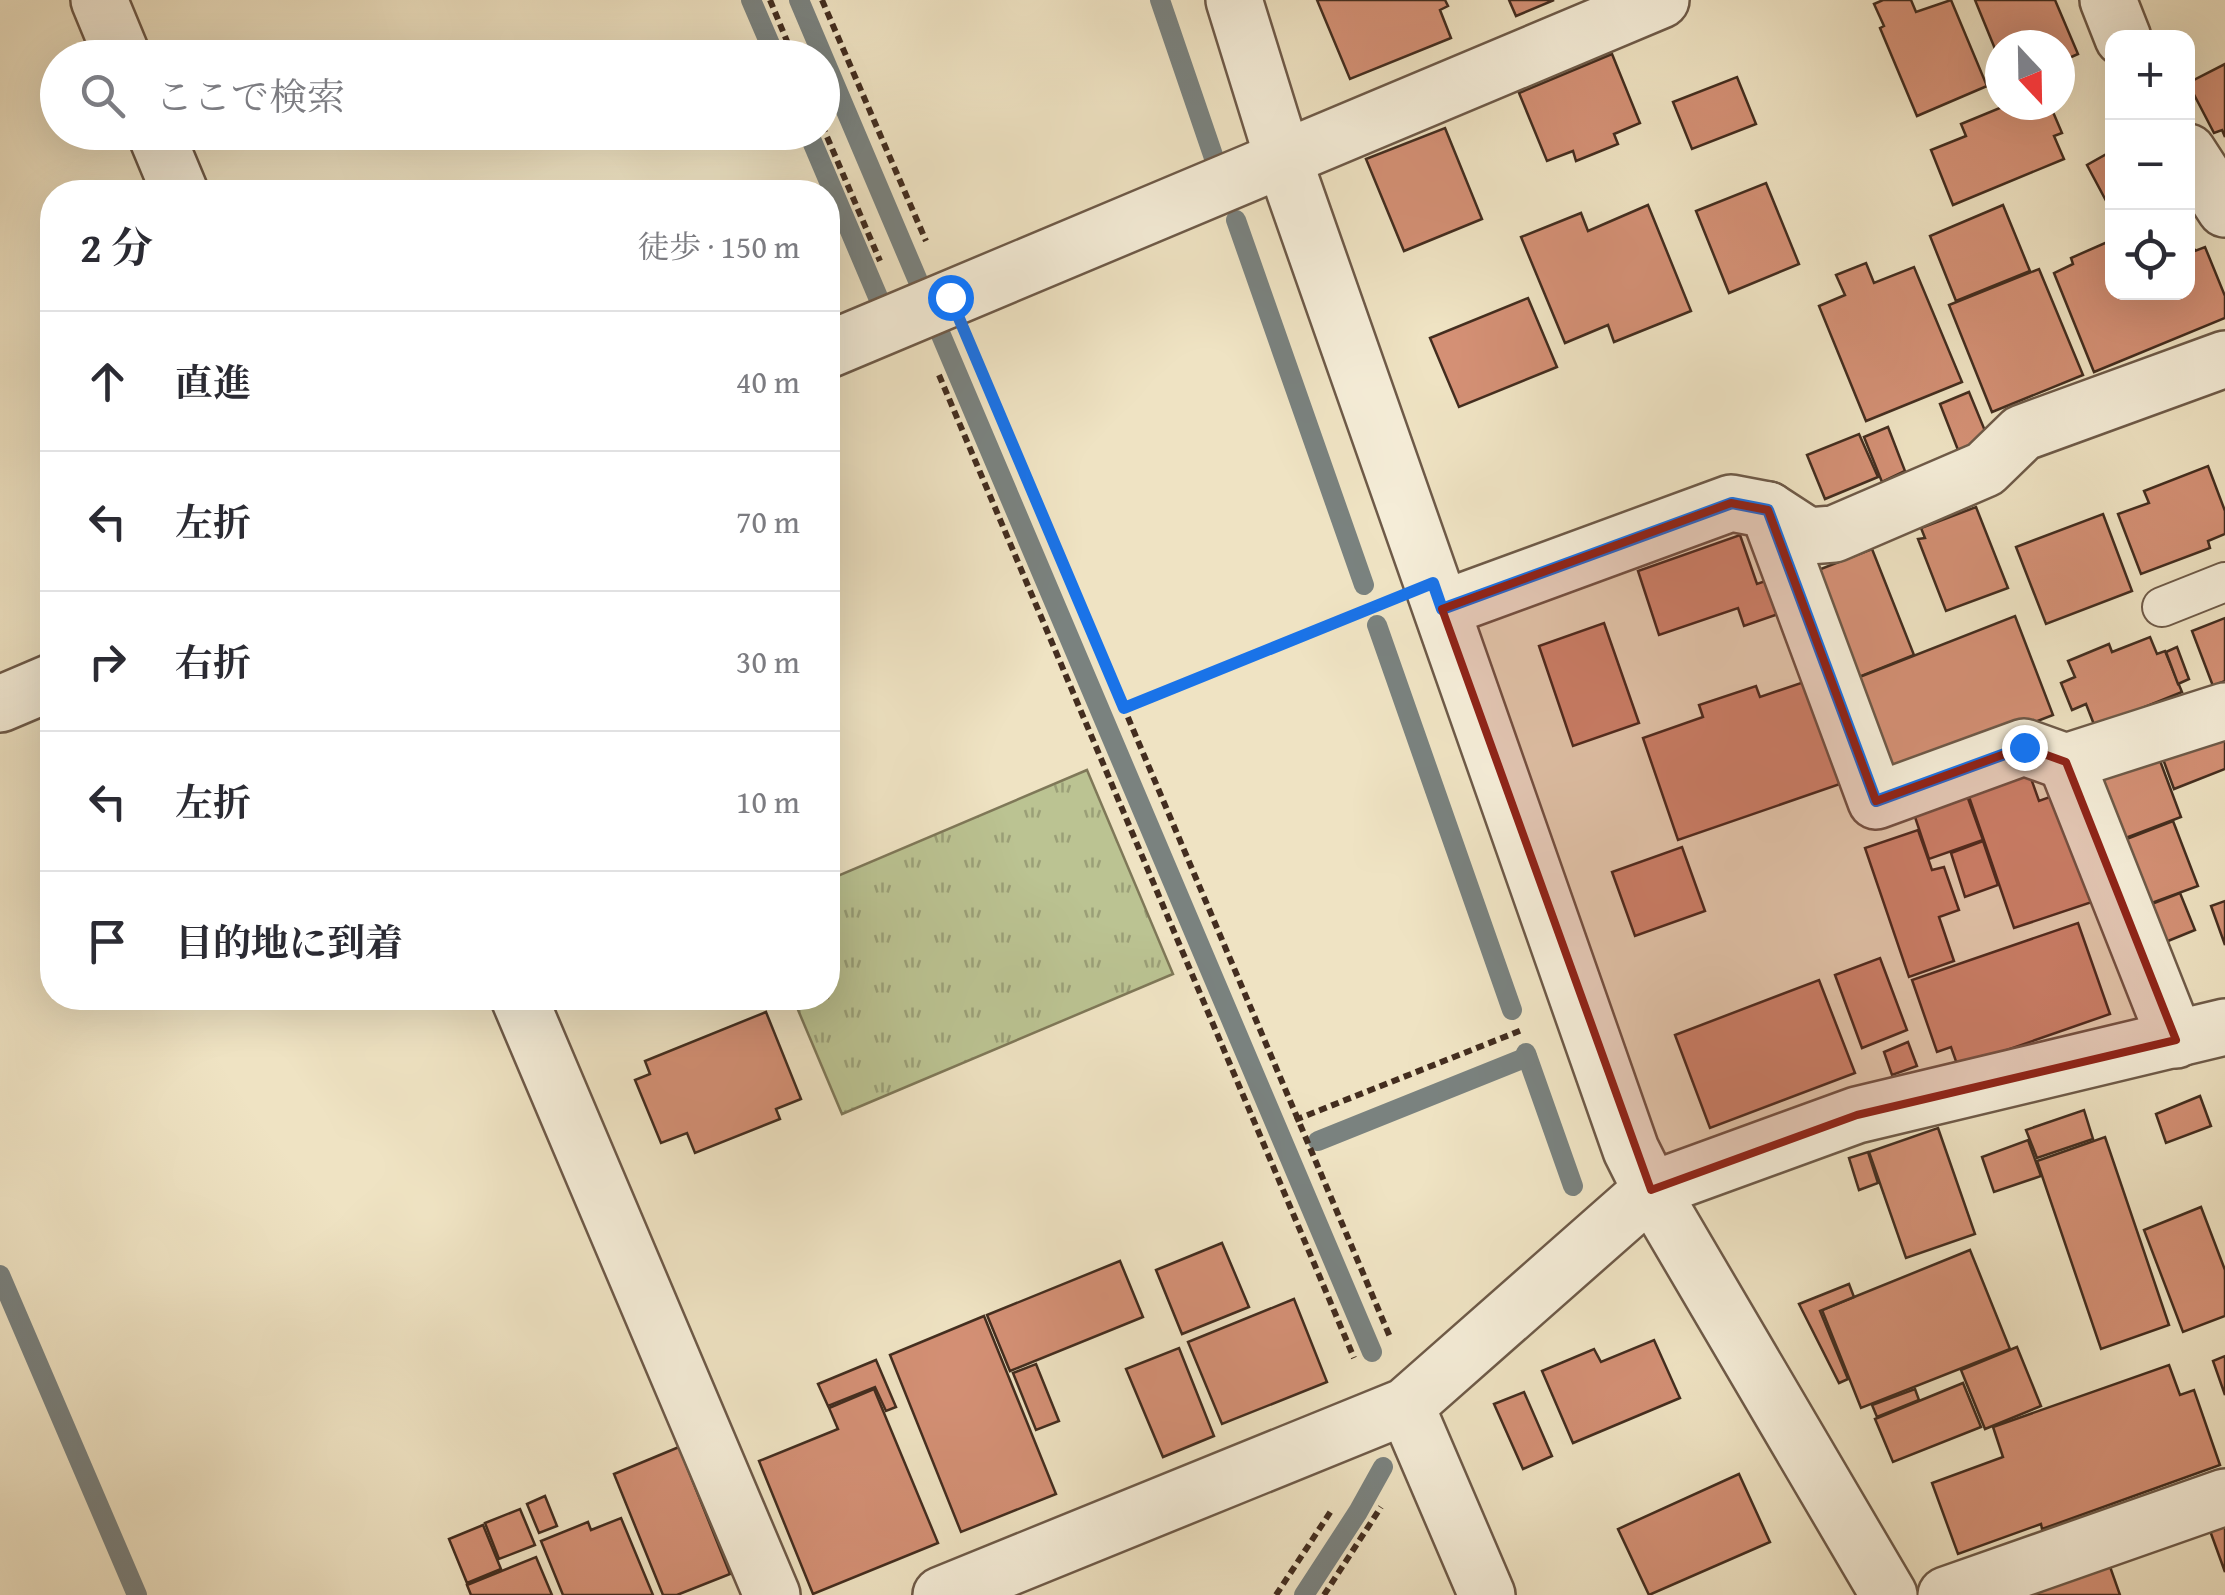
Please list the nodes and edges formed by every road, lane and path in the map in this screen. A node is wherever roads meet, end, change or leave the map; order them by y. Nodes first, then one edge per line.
1 (99, 0) edge
2 (770, 0) edge
3 (822, 0) edge
4 (1234, 0) edge
5 (1661, 0) edge
6 (2108, 0) edge
7 (2120, 30) edge
8 (116, 40) edge
9 (787, 40) edge
10 (835, 40) edge
11 (840, 54) edge
12 (162, 150) edge
13 (836, 150) edge
14 (1282, 158) junction
15 (2195, 163) edge
16 (175, 180) edge
17 (2225, 209) edge
18 (925, 308) junction
19 (840, 345) edge
20 (2225, 359) edge
21 (1768, 510) junction
22 (2225, 582) edge
23 (1437, 596) junction
24 (2162, 606) dead end
25 (40, 687) edge
26 (0, 704) edge
27 (1124, 708) junction
28 (2225, 711) edge
29 (2066, 762) junction
30 (1582, 1007) junction
31 (524, 1010) edge
32 (2200, 1034) edge
33 (1296, 1120) junction
34 (1651, 1190) junction
35 (1393, 1420) junction
36 (2225, 1497) edge
37 (772, 1595) edge
38 (940, 1595) edge
39 (1324, 1595) edge
40 (1487, 1595) edge
41 (1889, 1595) edge
42 (1946, 1595) edge

1 - 8 street
2 - 9 path
3 - 10 path
4 - 14 street
5 - 14 street
6 - 7 street
11 - 18 path
12 - 16 street
13 - 18 path
14 - 18 street
14 - 23 street
15 - 17 street
18 - 19 street
18 - 27 path
18 - 35 path
20 - 21 street
21 - 23 street
21 - 29 street
22 - 24 lane
23 - 27 path
23 - 30 street
25 - 26 street
27 - 33 path
28 - 29 street
29 - 32 street
30 - 33 path
30 - 34 street
31 - 37 street
32 - 34 street
33 - 35 path
34 - 35 street
34 - 41 street
35 - 38 street
35 - 39 path
35 - 40 street
36 - 42 street

